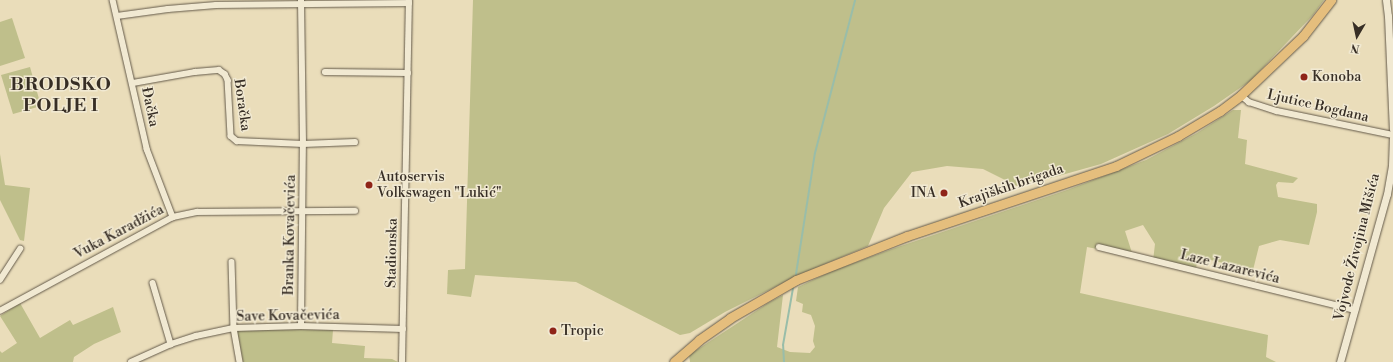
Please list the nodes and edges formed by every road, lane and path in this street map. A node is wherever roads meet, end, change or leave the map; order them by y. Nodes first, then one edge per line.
1 (113, 0) edge
2 (1331, 0) edge
3 (301, 2) edge
4 (409, 2) edge
5 (1389, 2) edge
6 (117, 16) junction
7 (325, 72) dead end
8 (408, 73) junction
9 (133, 83) junction
10 (1393, 90) edge
11 (1241, 96) junction
12 (1393, 130) edge
13 (1393, 137) edge
14 (355, 142) dead end
15 (303, 144) junction
16 (1392, 166) edge
17 (303, 211) junction
18 (355, 212) dead end
19 (173, 217) junction
20 (1099, 247) dead end
21 (20, 248) dead end
22 (232, 262) dead end
23 (0, 280) edge
24 (153, 283) dead end
25 (1355, 310) junction
26 (0, 311) edge
27 (301, 326) junction
28 (234, 328) junction
29 (403, 329) junction
30 (171, 344) junction
31 (132, 362) edge
32 (240, 362) edge
33 (402, 362) edge
34 (674, 362) edge
35 (1340, 362) edge

1 - 6 street, Đačka
2 - 11 main road, Krajiških brigada
3 - 4 street
3 - 6 street
3 - 15 street, Branka Kovačevića
4 - 8 street, Stadionska
5 - 10 street
6 - 9 street, Đačka
7 - 8 street
8 - 29 street, Stadionska
9 - 15 street, Boračka
9 - 19 street, Đačka
10 - 12 street
11 - 13 street, Ljutice Bogdana
11 - 34 main road, Krajiških brigada
13 - 16 street, Vojvode Živojina Mišića
14 - 15 street
15 - 17 street, Branka Kovačevića
16 - 25 street, Vojvode Živojina Mišića
17 - 18 street, Vuka Karadžića
17 - 19 street, Vuka Karadžića
17 - 27 street, Branka Kovačevića
19 - 26 street, Vuka Karadžića
20 - 25 street, Laze Lazarevića
21 - 23 street
22 - 28 street
24 - 30 street
25 - 35 street, Vojvode Živojina Mišića
27 - 28 street, Save Kovačevića
27 - 29 street, Save Kovačevića
28 - 30 street, Save Kovačevića
28 - 32 street
29 - 33 street, Stadionska
30 - 31 street, Save Kovačevića

